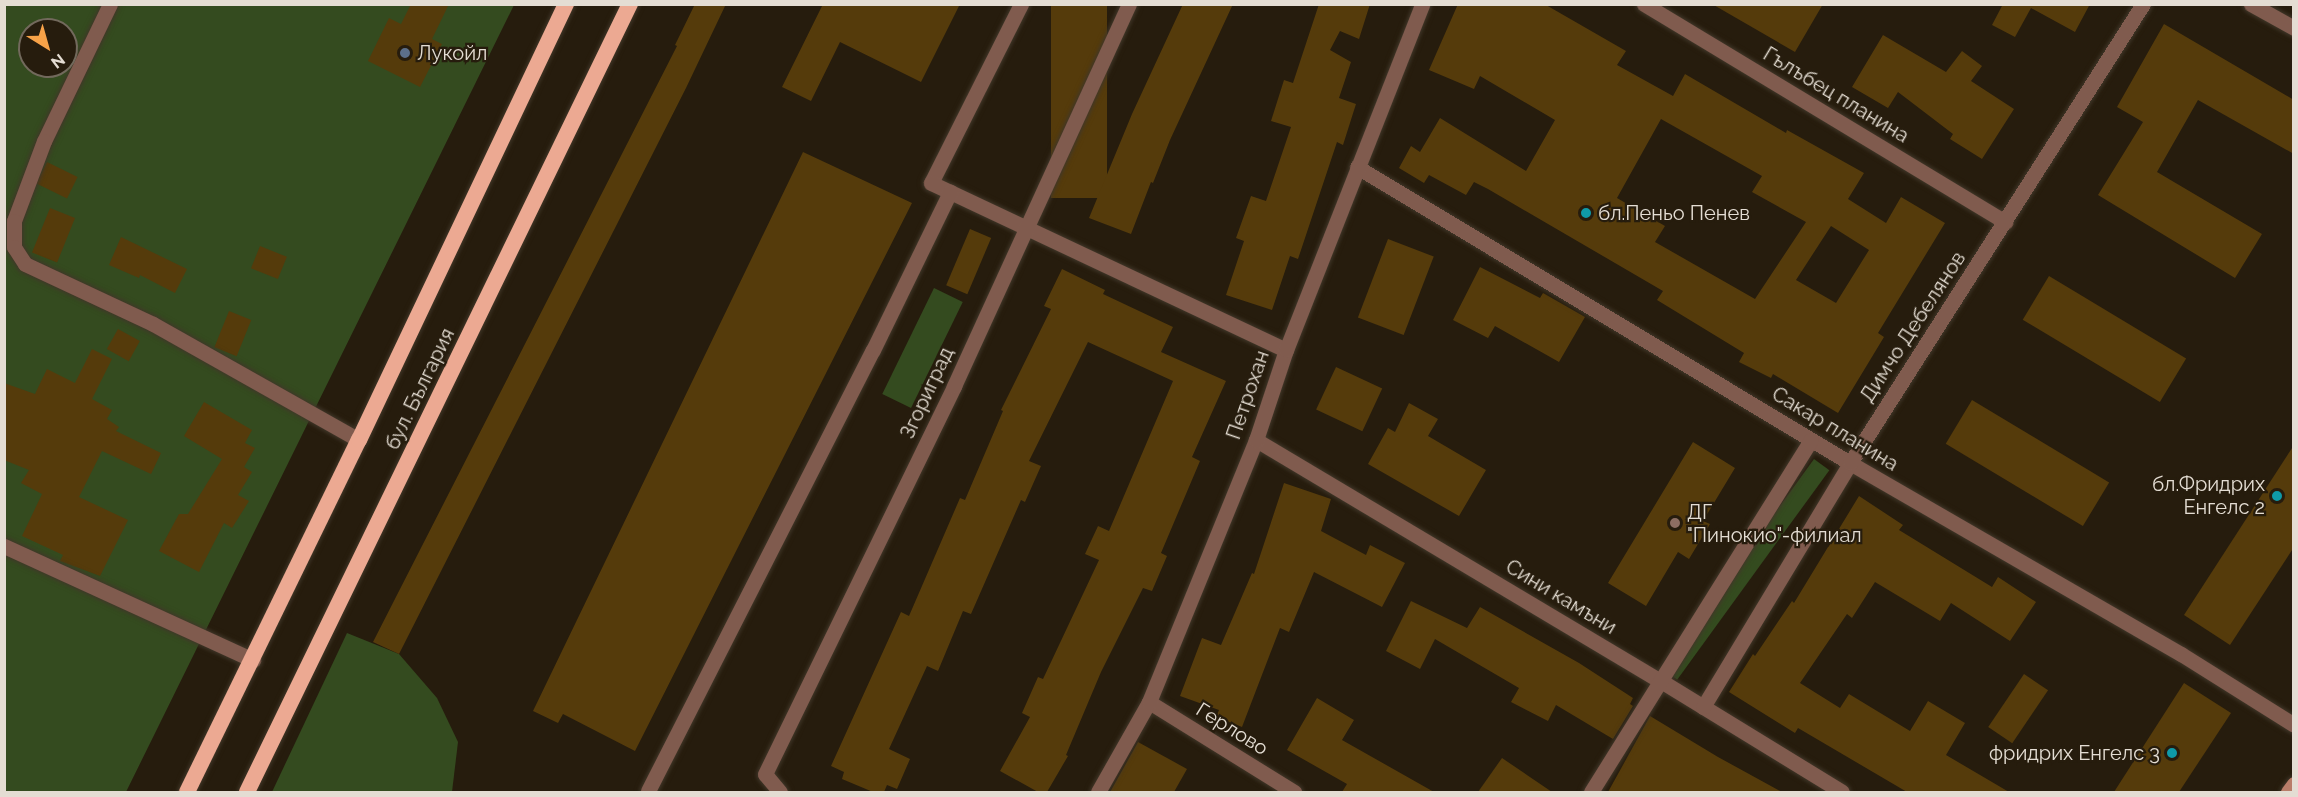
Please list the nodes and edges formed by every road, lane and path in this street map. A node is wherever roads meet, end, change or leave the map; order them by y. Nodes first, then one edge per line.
1 (110, 4) edge
2 (566, 4) edge
3 (630, 4) edge
4 (1021, 4) edge
5 (1129, 4) edge
6 (1422, 4) edge
7 (1644, 4) edge
8 (2143, 4) edge
9 (2251, 4) edge
10 (2294, 28) edge
11 (1357, 167) junction
12 (950, 192) junction
13 (2005, 222) junction
14 (1026, 228) junction
15 (1286, 350) junction
16 (359, 440) junction
17 (1256, 440) junction
18 (1811, 440) junction
19 (1850, 464) junction
20 (4, 546) edge
21 (253, 660) junction
22 (1661, 681) junction
23 (1149, 702) junction
24 (1703, 707) junction
25 (2294, 725) edge
26 (2294, 784) edge
27 (648, 791) dead end
28 (187, 792) edge
29 (247, 792) edge
30 (780, 792) edge
31 (1098, 792) edge
32 (1294, 792) edge
33 (1591, 792) edge
34 (1842, 792) edge
35 (2288, 792) edge

1 - 16 street
2 - 16 highway, бул. България
3 - 29 highway, бул. България
4 - 12 street
5 - 14 street, Згориград
6 - 11 street, Петрохан
7 - 13 street, Гълъбец планина
8 - 13 street, Димчо Дебелянов
9 - 10 street
11 - 15 street, Петрохан
11 - 18 street, Сакар планина
12 - 14 street
12 - 27 street
13 - 19 street, Димчо Дебелянов
14 - 15 street
14 - 30 street, Згориград
15 - 17 street, Петрохан
16 - 21 highway, бул. България
17 - 22 street, Сини камъни
17 - 23 street, Петрохан
18 - 19 street, Сакар планина
18 - 22 street
19 - 24 street, Димчо Дебелянов
19 - 25 street, Сакар планина
20 - 21 street
21 - 28 highway, бул. България
22 - 24 street, Сини камъни
22 - 33 street
23 - 31 street, Петрохан
23 - 32 street, Герлово
24 - 34 street, Сини камъни
26 - 35 main road

